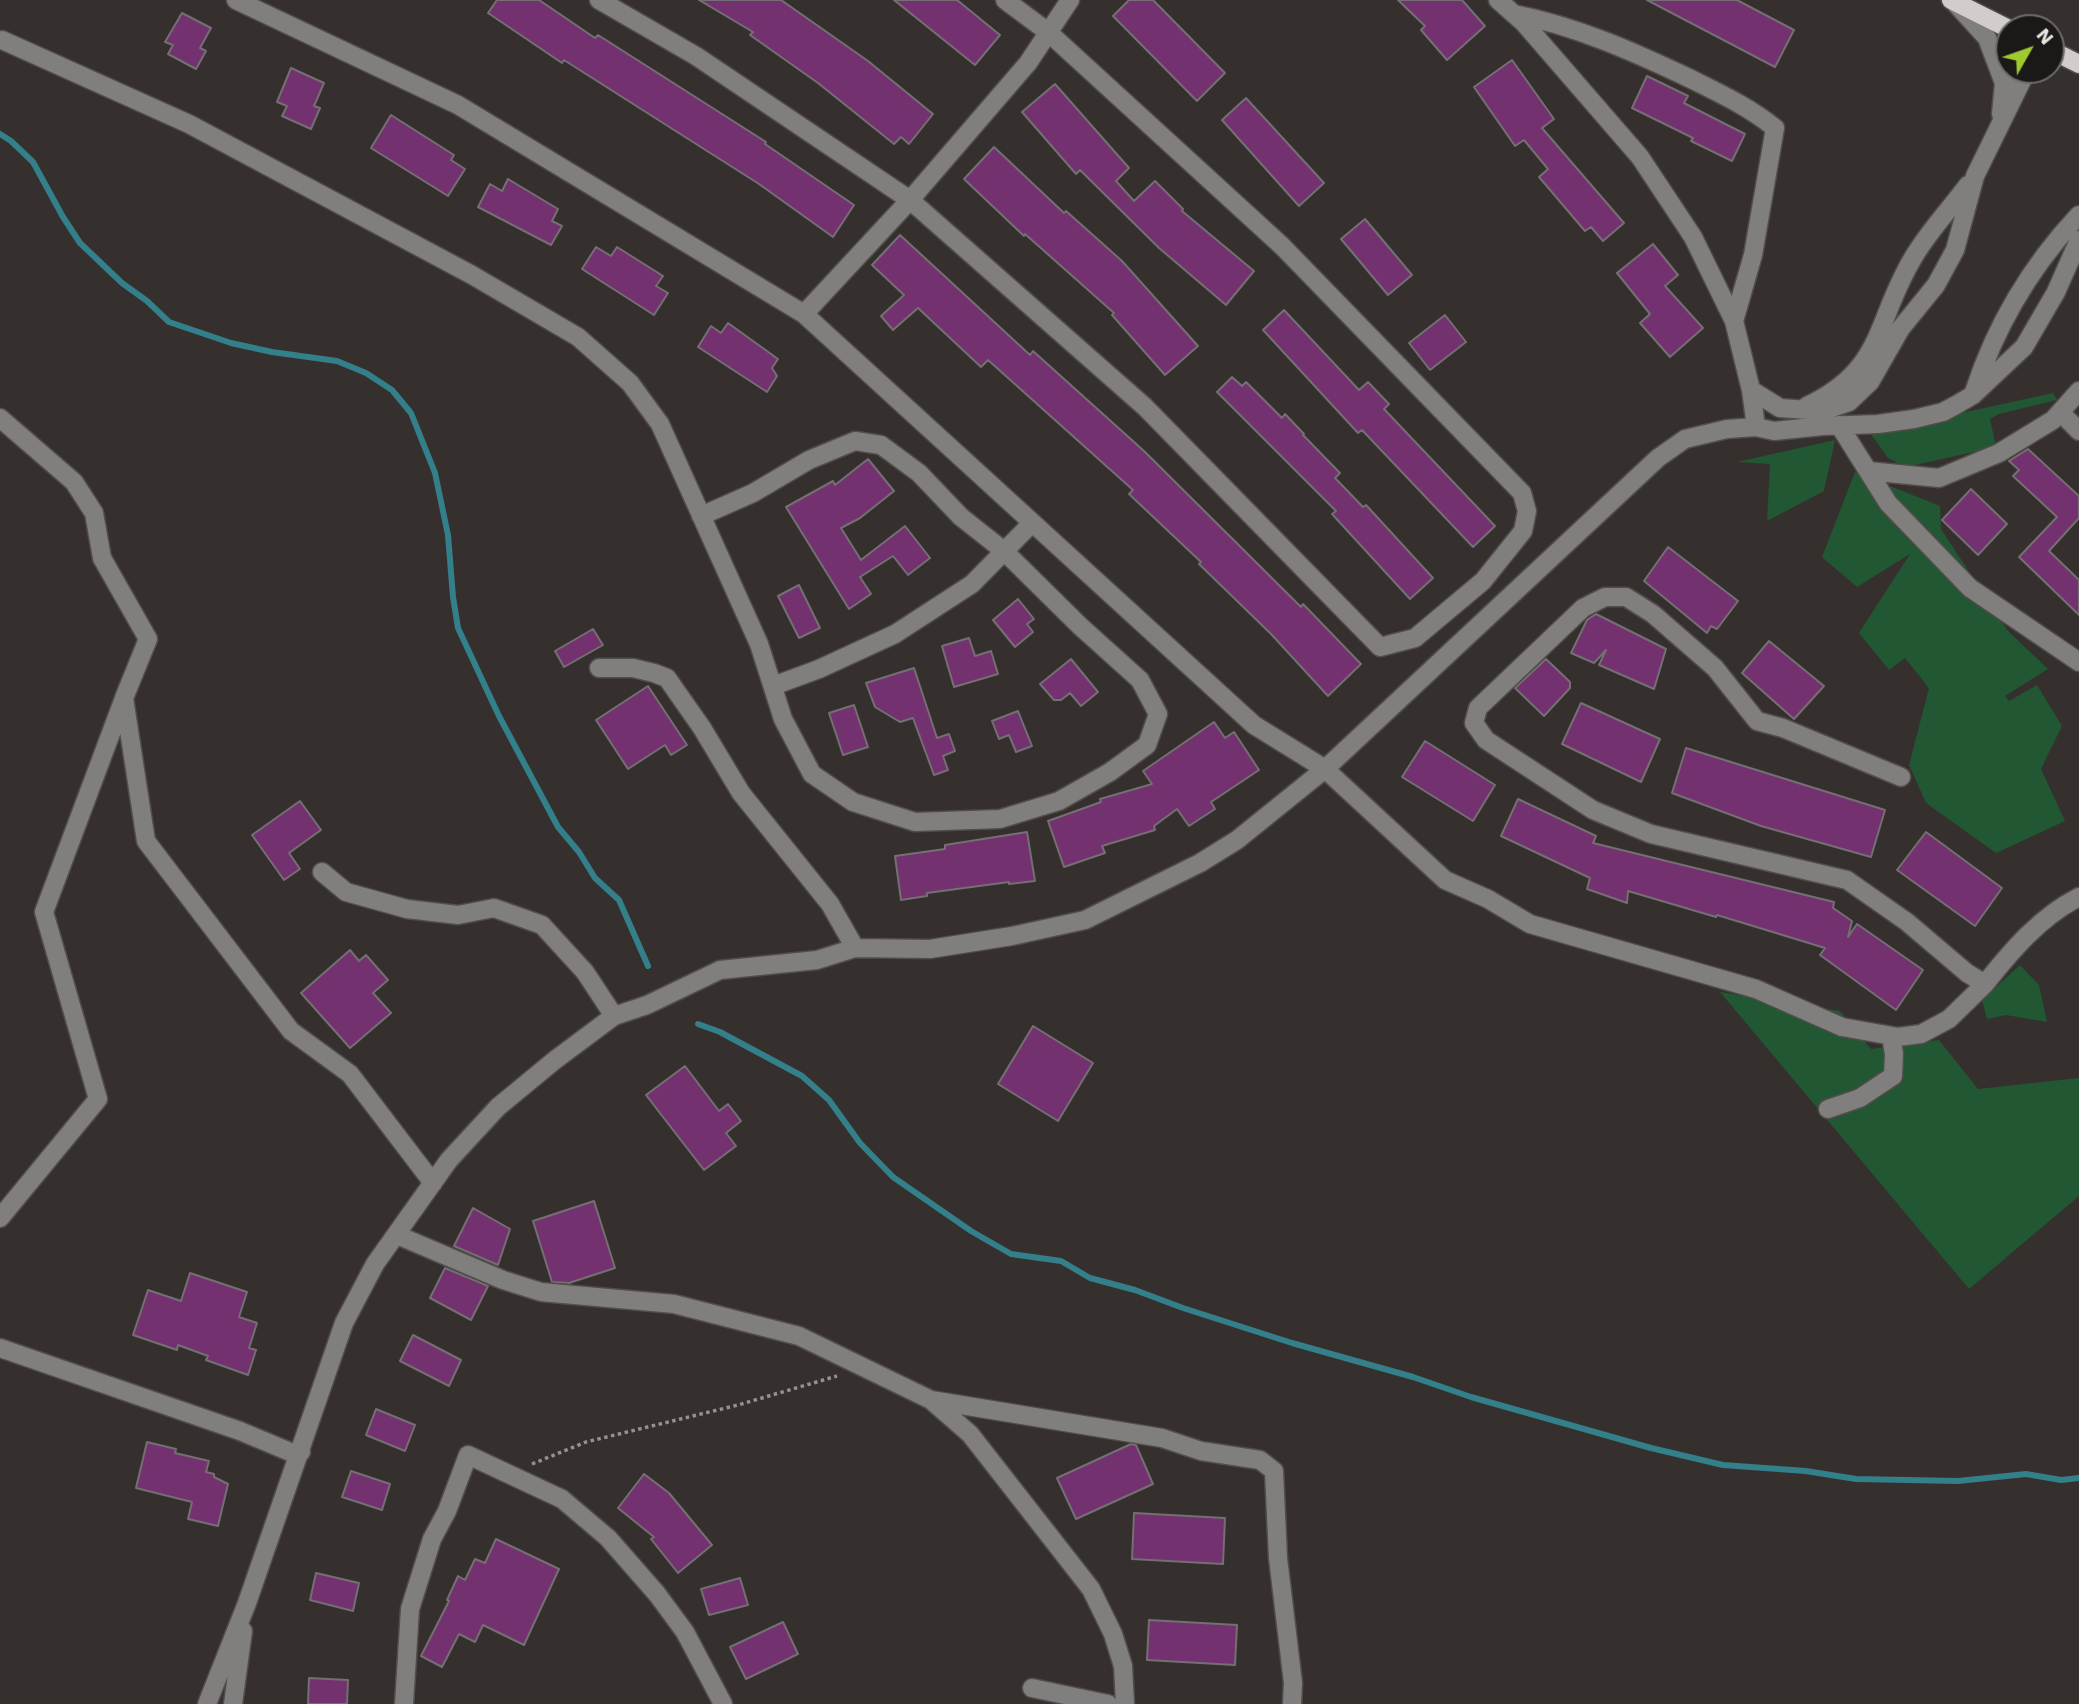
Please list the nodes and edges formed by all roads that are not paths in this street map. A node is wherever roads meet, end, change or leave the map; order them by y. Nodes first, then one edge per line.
1 (236, 0) edge
2 (599, 0) edge
3 (1005, 0) edge
4 (1070, 0) edge
5 (1498, 0) edge
6 (1952, 1) edge
7 (1514, 14) junction
8 (1995, 22) edge
9 (1048, 32) junction
10 (2, 40) dead end
11 (2020, 84) edge
12 (1998, 131) junction
13 (1975, 176) junction
14 (910, 200) junction
15 (2079, 215) edge
16 (2079, 240) edge
17 (804, 314) junction
18 (1734, 321) junction
19 (1751, 390) junction
20 (2079, 391) edge
21 (1973, 395) junction
22 (1801, 409) junction
23 (2060, 412) junction
24 (0, 418) edge
25 (1831, 426) junction
26 (1756, 427) junction
27 (2079, 431) edge
28 (1868, 471) junction
29 (701, 516) junction
30 (1032, 523) junction
31 (1004, 551) junction
32 (2079, 662) edge
33 (599, 668) dead end
34 (773, 686) junction
35 (124, 698) junction
36 (1325, 769) junction
37 (1901, 777) dead end
38 (322, 872) dead end
39 (2079, 897) edge
40 (855, 948) junction
41 (1985, 984) junction
42 (614, 1016) junction
43 (1891, 1036) junction
44 (1828, 1109) dead end
45 (433, 1184) junction
46 (0, 1218) edge
47 (397, 1235) junction
48 (0, 1348) edge
49 (931, 1400) junction
50 (301, 1452) junction
51 (247, 1603) junction
52 (1032, 1688) dead end
53 (1089, 1702) edge
54 (207, 1704) edge
55 (233, 1704) edge
56 (404, 1704) edge
57 (723, 1704) edge
58 (1108, 1704) edge
59 (1125, 1704) edge
60 (1292, 1704) edge

1 - 17 lane
2 - 14 lane
3 - 9 lane
4 - 9 lane
5 - 7 lane
6 - 8 main road
6 - 12 lane
7 - 18 lane
7 - 18 lane
9 - 14 lane
9 - 14 lane
10 - 29 lane
11 - 12 lane
12 - 13 lane
13 - 22 lane
13 - 22 lane
14 - 17 lane
15 - 21 lane
16 - 21 lane
17 - 30 lane
18 - 19 lane
19 - 22 lane
19 - 26 lane
20 - 23 lane
21 - 25 lane
23 - 27 lane
23 - 28 lane
24 - 35 lane
25 - 26 lane
25 - 28 lane
26 - 36 lane
28 - 32 lane
29 - 31 lane
29 - 34 lane
30 - 31 lane
30 - 36 lane
31 - 34 lane
31 - 34 lane
33 - 40 lane
35 - 45 lane
35 - 46 lane
36 - 40 lane
36 - 43 lane
37 - 41 lane
38 - 42 lane
39 - 41 lane
40 - 42 lane
41 - 43 lane
42 - 45 lane
43 - 44 lane
45 - 47 lane
47 - 49 lane
47 - 50 lane
48 - 50 lane
49 - 59 lane
49 - 60 lane
50 - 51 lane
51 - 54 lane
51 - 55 lane
52 - 53 lane
53 - 58 lane
56 - 57 lane

